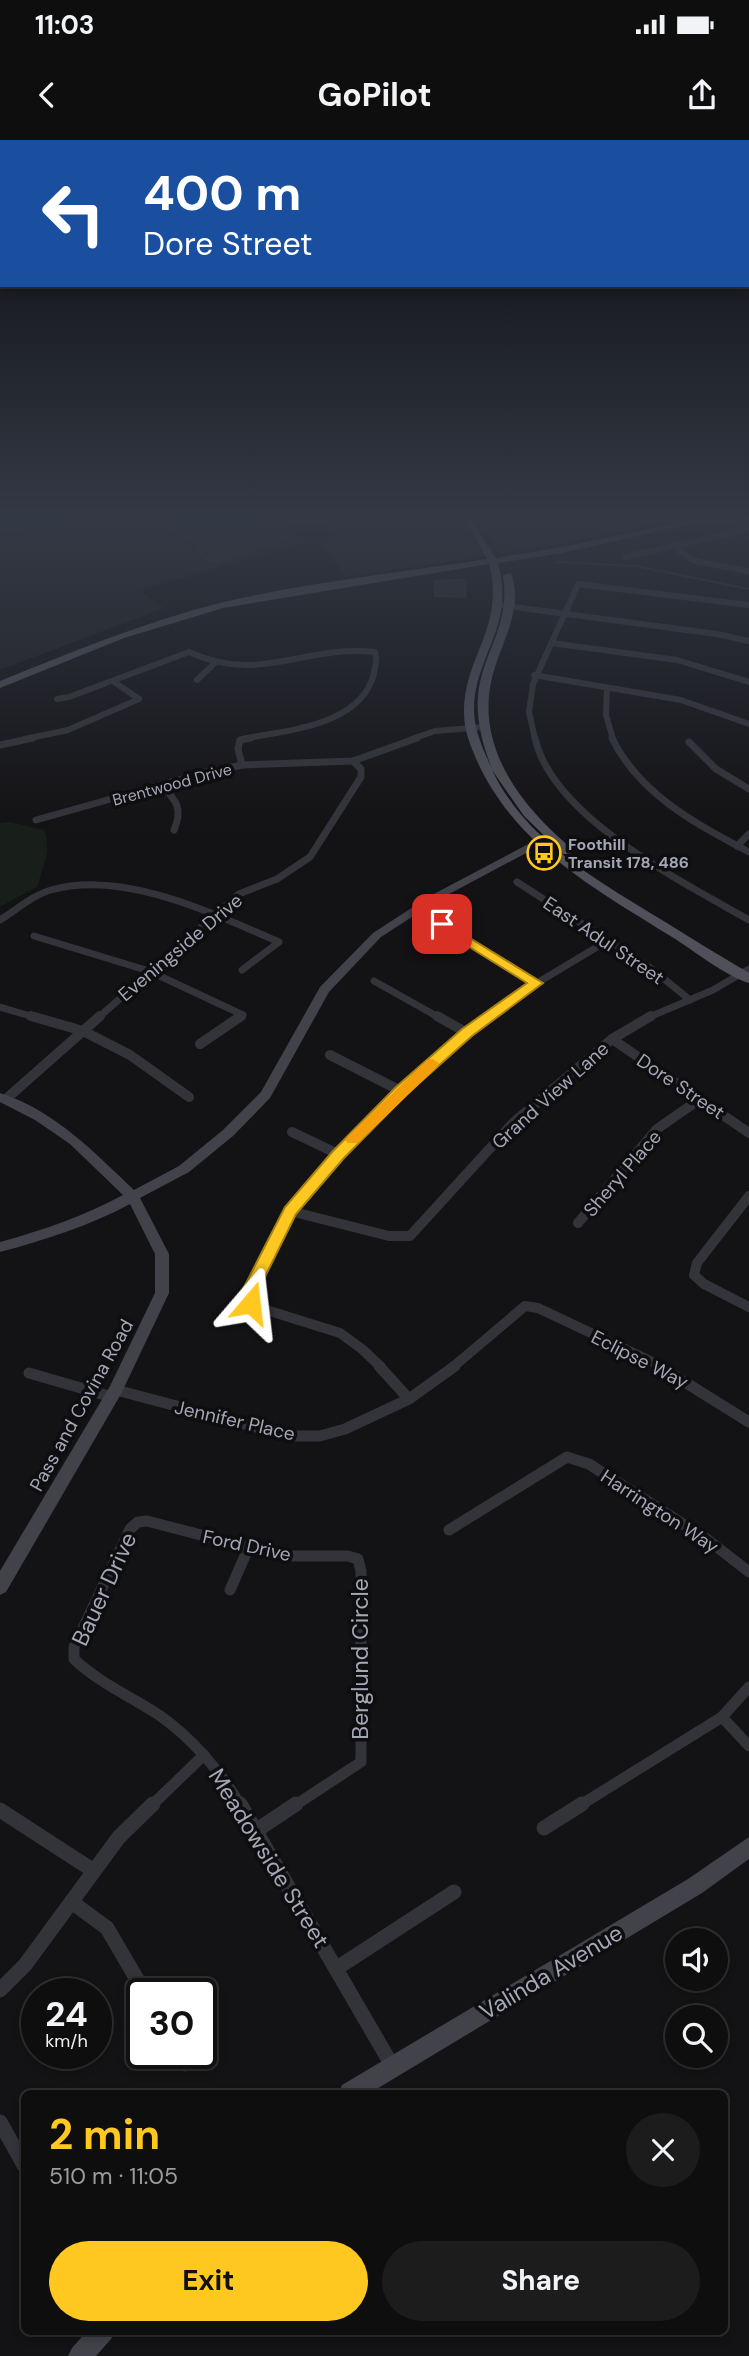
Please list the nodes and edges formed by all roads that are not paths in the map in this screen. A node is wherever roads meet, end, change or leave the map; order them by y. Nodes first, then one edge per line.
1 (146, 620) edge
2 (170, 620) edge
3 (497, 620) edge
4 (505, 620) edge
5 (562, 620) edge
6 (619, 620) edge
7 (749, 641) edge
8 (551, 643) junction
9 (215, 663) junction
10 (534, 676) junction
11 (0, 677) edge
12 (197, 680) dead end
13 (113, 681) junction
14 (749, 682) edge
15 (0, 685) edge
16 (607, 688) junction
17 (57, 699) dead end
18 (749, 716) edge
19 (740, 721) junction
20 (749, 724) edge
21 (470, 727) junction
22 (483, 727) junction
23 (689, 742) dead end
24 (0, 745) edge
25 (353, 761) junction
26 (242, 765) junction
27 (162, 786) junction
28 (749, 789) edge
29 (36, 820) dead end
30 (174, 830) dead end
31 (749, 834) edge
32 (546, 841) junction
33 (737, 846) junction
34 (749, 852) edge
35 (517, 882) dead end
36 (214, 915) junction
37 (0, 920) edge
38 (749, 920) edge
39 (442, 924) dead end
40 (34, 936) dead end
41 (607, 941) junction
42 (242, 970) dead end
43 (149, 971) junction
44 (747, 972) edge
45 (374, 981) dead end
46 (537, 983) junction
47 (690, 1000) junction
48 (0, 1007) edge
49 (83, 1031) junction
50 (467, 1033) junction
51 (612, 1040) junction
52 (200, 1044) dead end
53 (330, 1055) dead end
54 (401, 1091) junction
55 (189, 1097) dead end
56 (3, 1098) edge
57 (700, 1099) junction
58 (747, 1128) edge
59 (292, 1132) dead end
60 (338, 1154) junction
61 (749, 1196) edge
62 (133, 1197) junction
63 (290, 1211) junction
64 (578, 1223) dead end
65 (0, 1247) edge
66 (525, 1306) joint
67 (749, 1307) edge
68 (29, 1373) dead end
69 (114, 1394) junction
70 (409, 1399) junction
71 (749, 1422) edge
72 (138, 1522) joint
73 (449, 1530) dead end
74 (248, 1549) junction
75 (358, 1559) joint
76 (749, 1573) edge
77 (0, 1587) edge
78 (230, 1590) dead end
79 (74, 1659) joint
80 (749, 1687) edge
81 (722, 1717) junction
82 (749, 1746) edge
83 (204, 1755) junction
84 (1, 1810) edge
85 (544, 1828) dead end
86 (257, 1830) junction
87 (749, 1847) edge
88 (94, 1871) junction
89 (454, 1892) dead end
90 (73, 1903) junction
91 (337, 1968) junction
92 (136, 1978) edge
93 (0, 1990) edge
94 (393, 2067) junction
95 (355, 2090) edge
96 (0, 2122) edge
97 (21, 2160) edge
98 (99, 2335) edge
99 (80, 2356) edge

1 - 11 main road
2 - 15 main road
3 - 21 main road
4 - 22 main road
5 - 8 street
6 - 7 street
8 - 10 street
8 - 14 street
9 - 12 street
9 - 13 street
9 - 26 street
10 - 16 street
10 - 38 street
13 - 17 street
13 - 24 street
16 - 19 street
16 - 33 street
18 - 19 street
19 - 20 street
21 - 22 street, Brentwood Drive
21 - 25 street, Brentwood Drive
21 - 32 main road
22 - 32 main road
23 - 28 street
25 - 26 street, Brentwood Drive
25 - 36 street, Eveningside Drive
26 - 27 street, Brentwood Drive
27 - 29 street, Brentwood Drive
27 - 30 street
31 - 33 street
32 - 44 main road
32 - 62 street
33 - 34 street
35 - 41 street, East Adul Street
36 - 37 street
36 - 42 street
36 - 43 street, Eveningside Drive
39 - 46 street
40 - 43 street
41 - 46 street
41 - 47 street, East Adul Street
43 - 49 street, Eveningside Drive
43 - 52 street
44 - 47 street, Grand View Lane
45 - 50 street
46 - 50 street
47 - 51 street, Grand View Lane
48 - 49 street
49 - 55 street
49 - 56 street, Eveningside Drive
50 - 54 street
51 - 57 street, Dore Street
51 - 63 street, Grand View Lane
53 - 54 street
54 - 60 street
56 - 62 street, Pass and Covina Road
57 - 58 street, Dore Street
57 - 64 street, Sheryl Place
59 - 60 street
60 - 63 street
61 - 67 street
62 - 65 street
62 - 69 street, Pass and Covina Road
63 - 70 street
66 - 70 street, Jennifer Place
66 - 71 street, Eclipse Way
68 - 69 street, Jennifer Place
69 - 70 street, Jennifer Place
69 - 77 street, Pass and Covina Road
72 - 74 street, Ford Drive
72 - 79 street, Bauer Drive
73 - 76 street, Harrington Way
74 - 75 street, Ford Drive
74 - 78 street
75 - 86 street, Berglund Circle
79 - 83 street, Meadowside Street
80 - 81 street
81 - 82 street
81 - 85 street
83 - 86 street, Meadowside Street
83 - 88 street
84 - 88 street
86 - 91 street, Meadowside Street
87 - 94 street, Valinda Avenue
88 - 90 street
89 - 91 street
90 - 92 street
90 - 93 street
91 - 94 street, Meadowside Street
94 - 95 street, Valinda Avenue
96 - 97 street
98 - 99 street

